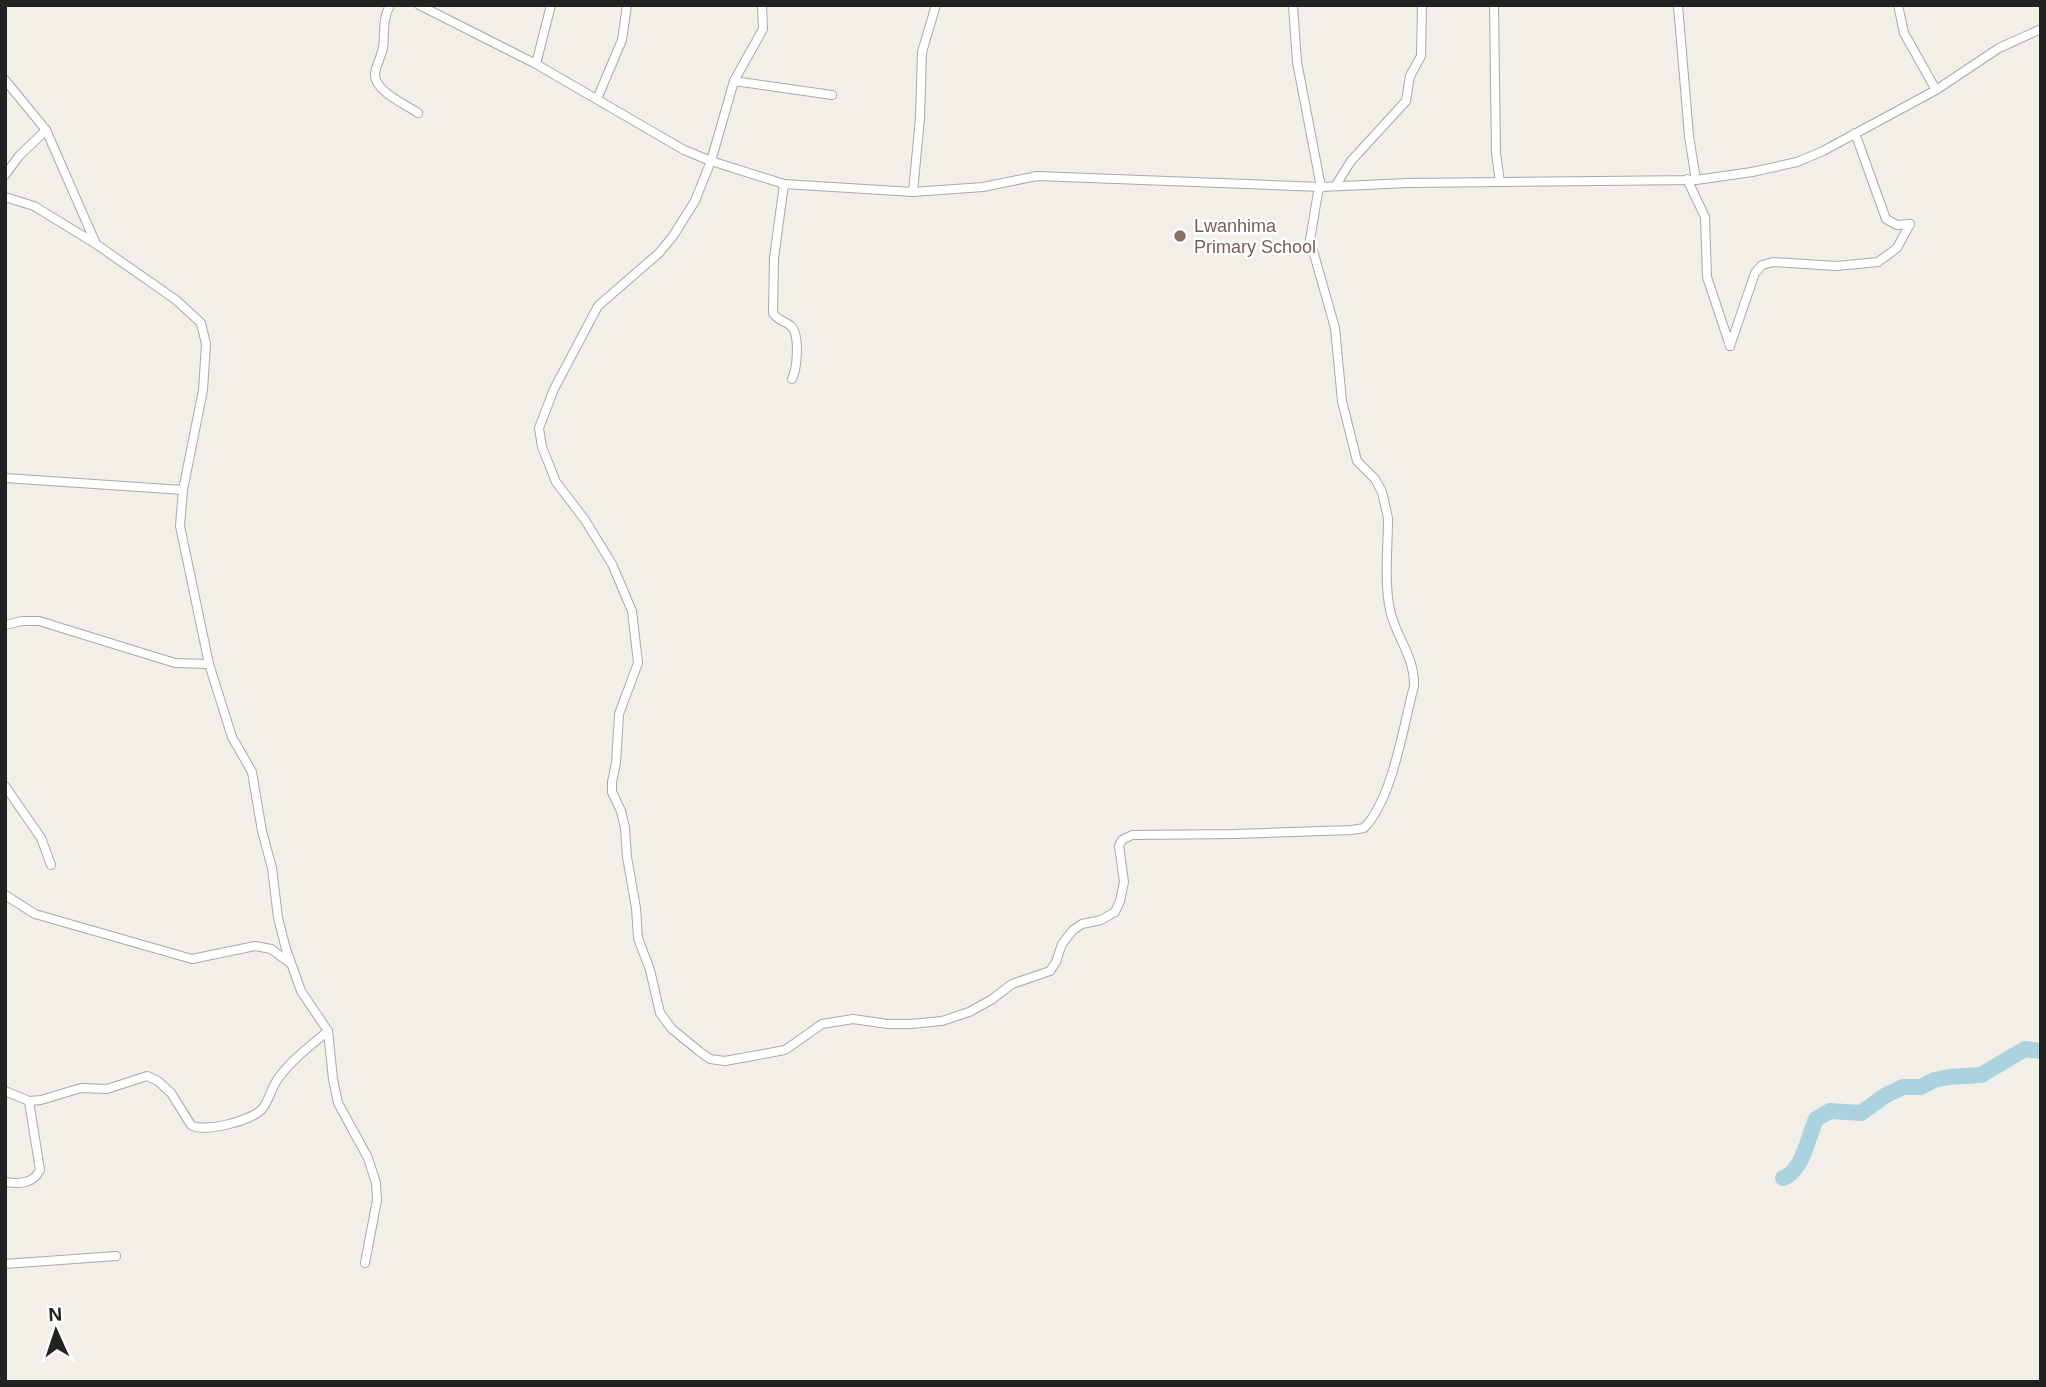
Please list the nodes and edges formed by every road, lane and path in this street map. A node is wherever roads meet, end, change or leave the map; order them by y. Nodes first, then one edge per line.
1 (390, 5) edge
2 (419, 5) edge
3 (551, 5) edge
4 (627, 5) edge
5 (762, 5) edge
6 (936, 5) edge
7 (1293, 5) edge
8 (1422, 5) edge
9 (1494, 5) edge
10 (1678, 5) edge
11 (1898, 5) edge
12 (2041, 29) edge
13 (536, 64) junction
14 (5, 80) edge
15 (734, 81) junction
16 (1936, 90) junction
17 (832, 95) dead end
18 (597, 99) junction
19 (418, 113) dead end
20 (46, 130) junction
21 (1855, 133) junction
22 (711, 161) junction
23 (5, 175) edge
24 (1692, 179) junction
25 (1500, 182) junction
26 (784, 184) junction
27 (1336, 185) junction
28 (1321, 187) junction
29 (913, 192) junction
30 (5, 197) edge
31 (96, 244) junction
32 (792, 379) dead end
33 (5, 478) edge
34 (183, 490) junction
35 (5, 625) edge
36 (209, 664) junction
37 (5, 786) edge
38 (51, 865) dead end
39 (5, 895) edge
40 (290, 963) junction
41 (328, 1031) junction
42 (5, 1091) edge
43 (29, 1101) junction
44 (5, 1182) edge
45 (116, 1256) dead end
46 (365, 1263) dead end
47 (5, 1264) edge

1 - 19 street
2 - 13 street
3 - 13 street
4 - 18 street
5 - 15 street
6 - 29 street
7 - 28 street
8 - 27 street
9 - 25 street
10 - 24 street
11 - 16 street
12 - 16 street
13 - 18 street
14 - 20 street
15 - 17 street
15 - 22 street
16 - 21 street
18 - 22 street
20 - 23 street
20 - 31 street
21 - 24 street
21 - 24 street
22 - 26 street
22 - 28 street
24 - 25 street
25 - 27 street
26 - 29 street
26 - 32 street
27 - 28 street
28 - 29 street
30 - 31 street
31 - 34 street
33 - 34 street
34 - 36 street
35 - 36 street
36 - 40 street
37 - 38 street
39 - 40 street
40 - 41 street
41 - 43 street
41 - 46 street
42 - 43 street
43 - 44 street
45 - 47 street

